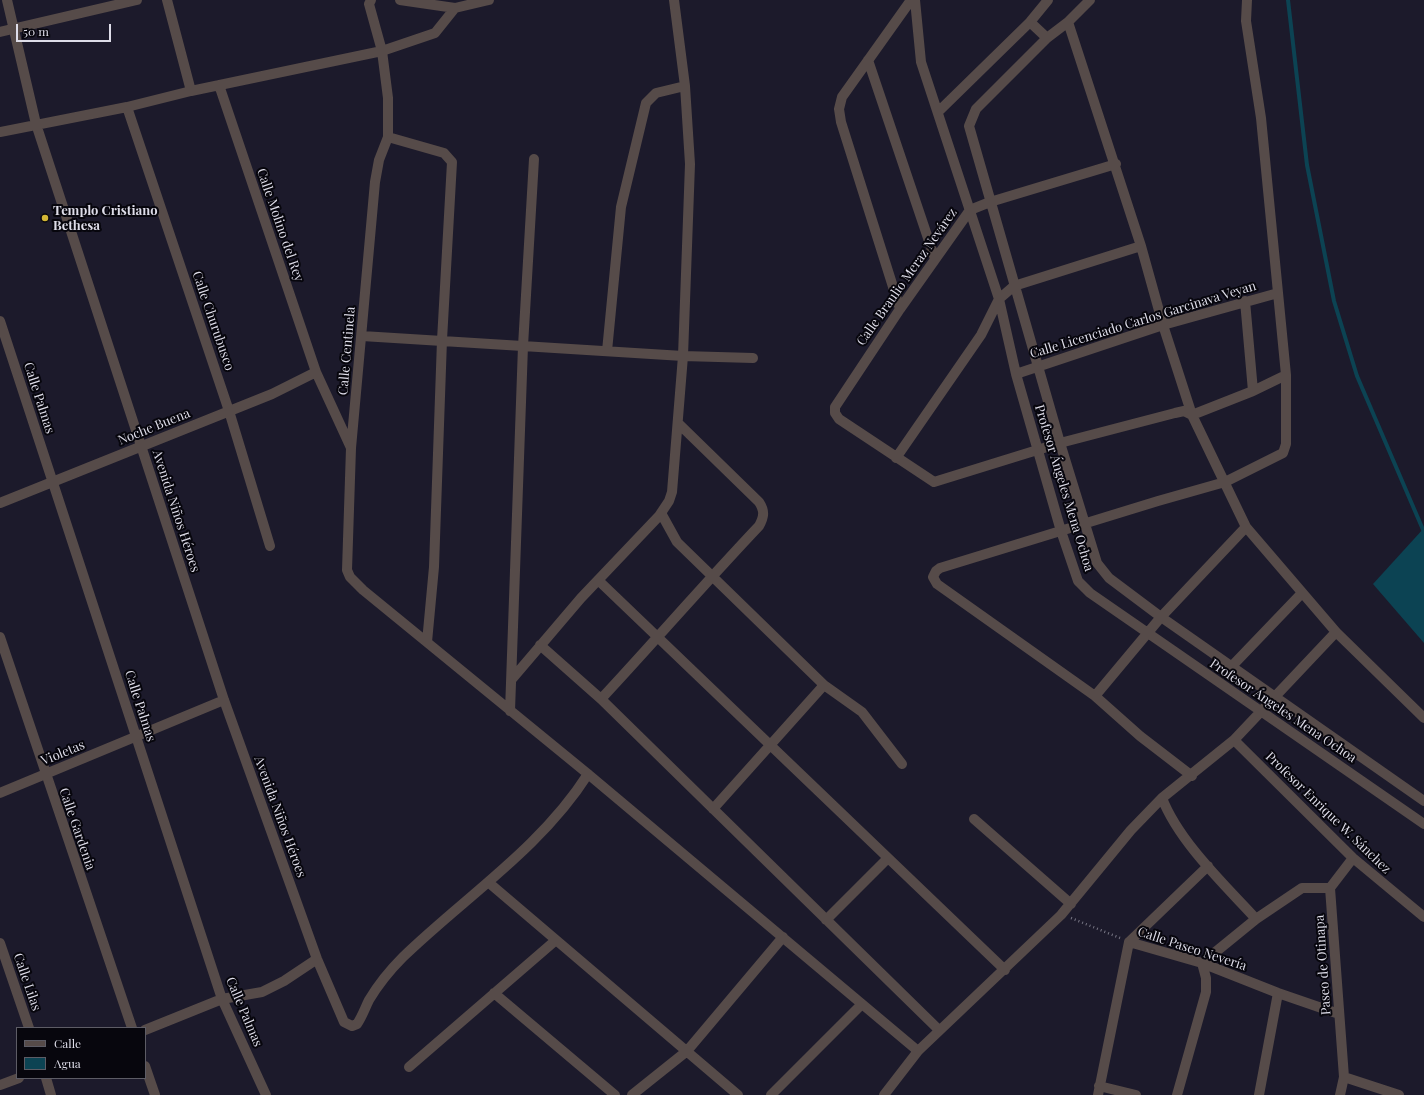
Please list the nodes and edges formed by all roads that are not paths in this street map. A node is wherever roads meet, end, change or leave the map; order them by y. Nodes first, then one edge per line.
1 (7, 0) edge
2 (137, 0) edge
3 (167, 0) edge
4 (400, 0) edge
5 (490, 0) edge
6 (674, 0) edge
7 (912, 0) edge
8 (915, 0) edge
9 (1048, 0) edge
10 (1080, 0) edge
11 (1090, 0) edge
12 (1246, 0) edge
13 (370, 2) edge
14 (455, 8) junction
15 (1077, 14) junction
16 (1030, 22) junction
17 (1068, 22) junction
18 (13, 29) junction
19 (0, 32) edge
20 (1047, 38) junction
21 (382, 51) junction
22 (868, 60) junction
23 (219, 86) junction
24 (686, 86) junction
25 (191, 91) junction
26 (127, 107) junction
27 (938, 112) junction
28 (36, 124) junction
29 (0, 132) edge
30 (388, 136) junction
31 (534, 159) dead end
32 (1116, 164) junction
33 (990, 202) junction
34 (970, 210) junction
35 (1141, 246) junction
36 (935, 259) junction
37 (1014, 286) junction
38 (1278, 293) junction
39 (999, 299) junction
40 (1245, 301) junction
41 (900, 308) junction
42 (0, 321) edge
43 (1163, 325) junction
44 (362, 336) junction
45 (442, 340) junction
46 (523, 346) junction
47 (607, 351) junction
48 (683, 356) junction
49 (753, 358) dead end
50 (1039, 366) junction
51 (316, 372) junction
52 (1016, 374) junction
53 (1286, 375) junction
54 (1253, 392) junction
55 (229, 411) junction
56 (1192, 415) junction
57 (679, 424) junction
58 (1060, 443) junction
59 (141, 446) junction
60 (351, 448) junction
61 (1037, 450) junction
62 (896, 458) junction
63 (54, 482) junction
64 (1225, 482) junction
65 (0, 503) edge
66 (661, 513) junction
67 (1084, 525) junction
68 (1246, 527) junction
69 (1061, 531) junction
70 (270, 546) dead end
71 (711, 576) junction
72 (598, 580) junction
73 (1302, 593) junction
74 (1162, 617) junction
75 (1336, 632) junction
76 (1148, 633) junction
77 (0, 637) edge
78 (658, 637) junction
79 (427, 642) junction
80 (540, 645) junction
81 (1232, 666) junction
82 (512, 679) junction
83 (824, 685) junction
84 (1095, 696) junction
85 (1276, 696) junction
86 (601, 699) junction
87 (224, 700) junction
88 (510, 711) junction
89 (1261, 712) junction
90 (1424, 718) edge
91 (136, 737) junction
92 (1234, 740) junction
93 (771, 746) junction
94 (902, 764) dead end
95 (45, 774) junction
96 (588, 774) junction
97 (1192, 776) junction
98 (0, 793) edge
99 (1162, 798) junction
100 (1422, 799) edge
101 (713, 809) junction
102 (1408, 812) junction
103 (974, 819) dead end
104 (1424, 824) edge
105 (888, 858) junction
106 (1353, 858) junction
107 (1208, 866) junction
108 (488, 882) junction
109 (1330, 888) junction
110 (1070, 904) junction
111 (1424, 917) edge
112 (1256, 919) junction
113 (826, 920) junction
114 (782, 937) junction
115 (556, 940) junction
116 (1129, 942) junction
117 (0, 944) edge
118 (317, 959) junction
119 (1202, 963) junction
120 (1005, 970) junction
121 (1278, 993) junction
122 (494, 994) junction
123 (222, 999) junction
124 (862, 1004) junction
125 (1339, 1014) junction
126 (29, 1027) edge
127 (132, 1027) edge
128 (146, 1030) edge
129 (939, 1030) junction
130 (687, 1051) junction
131 (918, 1051) junction
132 (409, 1067) dead end
133 (146, 1069) edge
134 (1344, 1077) junction
135 (16, 1079) edge
136 (46, 1079) edge
137 (0, 1085) edge
138 (1099, 1091) edge
139 (51, 1095) edge
140 (155, 1095) edge
141 (266, 1095) edge
142 (615, 1095) edge
143 (632, 1095) edge
144 (738, 1095) edge
145 (771, 1095) edge
146 (884, 1095) edge
147 (1136, 1095) edge
148 (1177, 1095) edge
149 (1260, 1095) edge
150 (1340, 1095) edge
151 (1399, 1095) edge

1 - 18 street, Avenida Niños Héroes
2 - 18 street
3 - 25 street
4 - 14 street
5 - 14 street
6 - 24 street
7 - 22 street
8 - 27 street, Profesor Ángeles Mena Ochoa
9 - 16 street
10 - 15 street
11 - 15 street
12 - 38 street
13 - 21 street, Calle Centinela
14 - 21 street
15 - 17 street
16 - 20 street
16 - 27 street
17 - 20 street
17 - 32 street
18 - 19 street
18 - 28 street, Avenida Niños Héroes
20 - 33 street, Profesor Ángeles Mena Ochoa
21 - 23 street
21 - 30 street, Calle Centinela
22 - 36 street
22 - 41 street
23 - 25 street
23 - 51 street, Calle Molino del Rey
24 - 47 street
24 - 48 street
25 - 26 street
26 - 28 street
26 - 55 street, Calle Churubusco
27 - 34 street, Profesor Ángeles Mena Ochoa
28 - 29 street
28 - 59 street, Avenida Niños Héroes
30 - 44 street, Calle Centinela
30 - 45 street
31 - 46 street
32 - 33 street, Calle Braulio Meraz Nevárez
32 - 35 street
33 - 34 street, Calle Braulio Meraz Nevárez
33 - 37 street, Profesor Ángeles Mena Ochoa
34 - 36 street, Calle Braulio Meraz Nevárez
34 - 39 street, Profesor Ángeles Mena Ochoa
35 - 37 street
35 - 43 street
36 - 41 street, Calle Braulio Meraz Nevárez
37 - 39 street
37 - 50 street, Profesor Ángeles Mena Ochoa
38 - 40 street, Calle Licenciado Carlos Garcinava Veyan
38 - 53 street
39 - 52 street, Profesor Ángeles Mena Ochoa
39 - 62 street
40 - 43 street, Calle Licenciado Carlos Garcinava Veyan
40 - 54 street
41 - 62 street, Calle Braulio Meraz Nevárez
42 - 63 street, Calle Palmas
43 - 50 street, Calle Licenciado Carlos Garcinava Veyan
43 - 56 street
44 - 45 street
44 - 60 street, Calle Centinela
45 - 46 street
45 - 79 street
46 - 47 street
46 - 82 street
47 - 48 street
48 - 49 street
48 - 57 street
50 - 52 street, Calle Licenciado Carlos Garcinava Veyan
50 - 58 street, Profesor Ángeles Mena Ochoa
51 - 55 street, Noche Buena
51 - 60 street, Calle Molino del Rey
52 - 61 street, Profesor Ángeles Mena Ochoa
53 - 54 street
53 - 64 street
54 - 56 street
55 - 59 street, Noche Buena
55 - 70 street, Calle Churubusco
56 - 58 street
56 - 64 street
57 - 66 street
57 - 71 street
58 - 61 street
58 - 67 street, Profesor Ángeles Mena Ochoa
59 - 63 street, Noche Buena
59 - 87 street, Avenida Niños Héroes
60 - 79 street, Calle Centinela
61 - 62 street
61 - 69 street, Profesor Ángeles Mena Ochoa
63 - 65 street, Noche Buena
63 - 91 street, Calle Palmas
64 - 67 street
64 - 68 street
66 - 71 street
66 - 72 street
67 - 69 street
67 - 74 street, Profesor Ángeles Mena Ochoa
68 - 73 street
68 - 74 street
69 - 76 street, Profesor Ángeles Mena Ochoa
69 - 84 street
71 - 78 street
71 - 83 street
72 - 78 street
72 - 80 street
73 - 75 street
73 - 81 street
74 - 76 street
74 - 81 street, Profesor Ángeles Mena Ochoa
75 - 85 street
75 - 90 street
76 - 84 street
76 - 89 street, Profesor Ángeles Mena Ochoa
77 - 95 street, Calle Gardenia
78 - 86 street
78 - 93 street
79 - 88 street
80 - 82 street
80 - 86 street
81 - 85 street, Profesor Ángeles Mena Ochoa
82 - 88 street
83 - 93 street
83 - 94 street
84 - 97 street
85 - 89 street
85 - 100 street, Profesor Ángeles Mena Ochoa
86 - 101 street
87 - 91 street, Violetas
87 - 118 street, Avenida Niños Héroes
88 - 96 street
89 - 92 street
89 - 102 street, Profesor Ángeles Mena Ochoa
91 - 95 street, Violetas
91 - 123 street, Calle Palmas
92 - 97 street
92 - 106 street, Profesor Enrique W. Sánchez
93 - 101 street
93 - 105 street
95 - 98 street, Violetas
95 - 127 street, Calle Gardenia
96 - 108 street
96 - 114 street
97 - 99 street
99 - 107 street
99 - 110 street
100 - 102 street
101 - 113 street
102 - 104 street, Profesor Ángeles Mena Ochoa
103 - 110 street
105 - 113 street
105 - 120 street
106 - 109 street
106 - 111 street, Profesor Enrique W. Sánchez
107 - 112 street
107 - 116 street
108 - 115 street
108 - 118 street, Avenida Niños Héroes
109 - 112 street
109 - 125 street, Paseo de Otinapa
110 - 120 street
112 - 119 street
113 - 129 street
114 - 124 street
114 - 130 street
115 - 122 street
115 - 130 street
116 - 119 street, Calle Paseo Nevería
116 - 138 street
117 - 126 street, Calle Lilas
118 - 123 street
119 - 121 street, Calle Paseo Nevería
119 - 148 street
120 - 129 street
121 - 125 street, Calle Paseo Nevería
121 - 149 street
122 - 132 street
122 - 142 street
123 - 128 street
123 - 141 street, Calle Palmas
124 - 131 street
124 - 145 street
125 - 134 street, Paseo de Otinapa
129 - 131 street
130 - 143 street
130 - 144 street
131 - 146 street
133 - 140 street
134 - 150 street, Paseo de Otinapa
134 - 151 street
135 - 137 street
136 - 139 street
138 - 147 street

